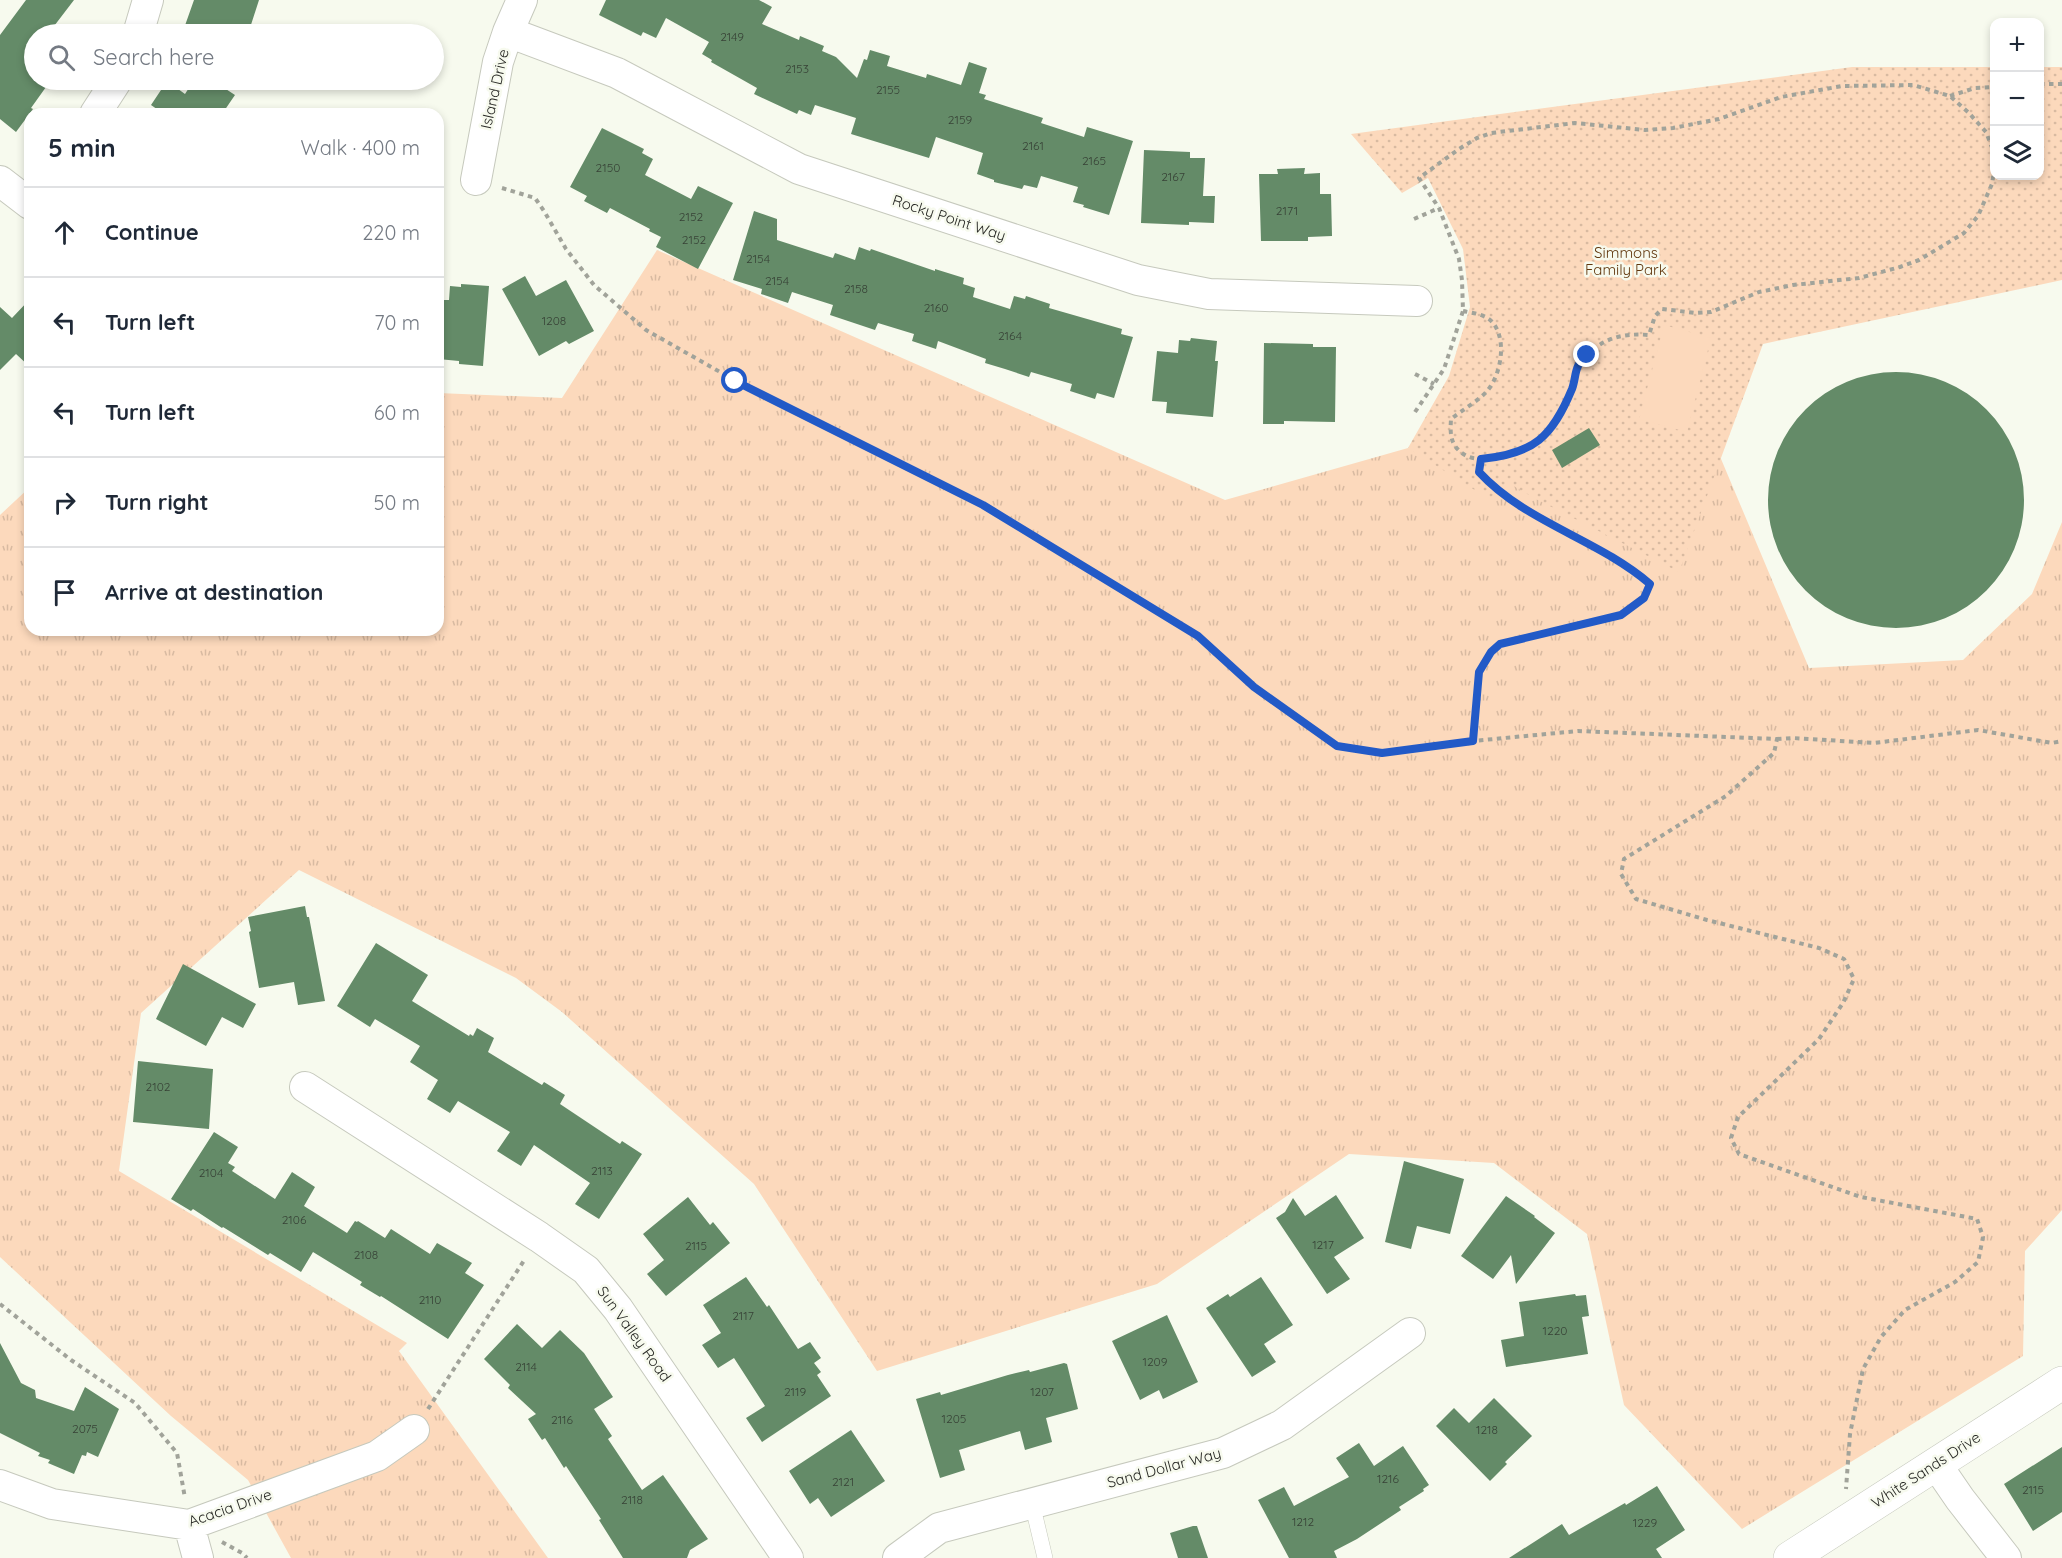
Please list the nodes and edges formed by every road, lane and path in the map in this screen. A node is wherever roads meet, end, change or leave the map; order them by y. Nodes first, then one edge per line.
1 (148, 0) edge
2 (522, 0) edge
3 (141, 24) edge
4 (508, 32) junction
5 (2044, 84) edge
6 (2062, 84) edge
7 (1990, 87) edge
8 (111, 90) edge
9 (1950, 96) junction
10 (99, 108) edge
11 (1990, 142) edge
12 (476, 180) joint
13 (1993, 180) edge
14 (1439, 208) junction
15 (1414, 219) dead end
16 (1417, 301) dead end
17 (1463, 311) junction
18 (1415, 374) dead end
19 (1434, 384) junction
20 (1415, 412) dead end
21 (1481, 459) junction
22 (1777, 739) junction
23 (1473, 741) junction
24 (2062, 741) edge
25 (305, 1087) dead end
26 (539, 1237) junction
27 (0, 1304) edge
28 (1410, 1333) dead end
29 (2062, 1383) edge
30 (414, 1430) joint
31 (1936, 1464) junction
32 (0, 1485) edge
33 (1846, 1489) dead end
34 (1032, 1503) junction
35 (189, 1525) junction
36 (198, 1558) edge
37 (788, 1558) edge
38 (898, 1558) edge
39 (1045, 1558) edge
40 (1790, 1558) edge
41 (2006, 1558) edge

1 - 3 street
2 - 4 street, Island Drive
4 - 12 street, Island Drive
4 - 16 street, Rocky Point Way
5 - 6 path
7 - 9 path
8 - 10 street
9 - 11 path
9 - 14 path
12 - 23 path
13 - 21 path
14 - 15 path
14 - 17 path
17 - 19 path
17 - 21 path
18 - 19 path
19 - 20 path
21 - 23 path
22 - 23 path
22 - 24 path
22 - 33 path
25 - 26 street, Sun Valley Road
26 - 30 path
26 - 37 street, Sun Valley Road
27 - 35 path
28 - 34 street, Sand Dollar Way
29 - 31 street, White Sands Drive
30 - 35 street, Acacia Drive
31 - 40 street, White Sands Drive
31 - 41 street
32 - 35 street, Acacia Drive
34 - 38 street, Sand Dollar Way
34 - 39 lane
35 - 36 street

